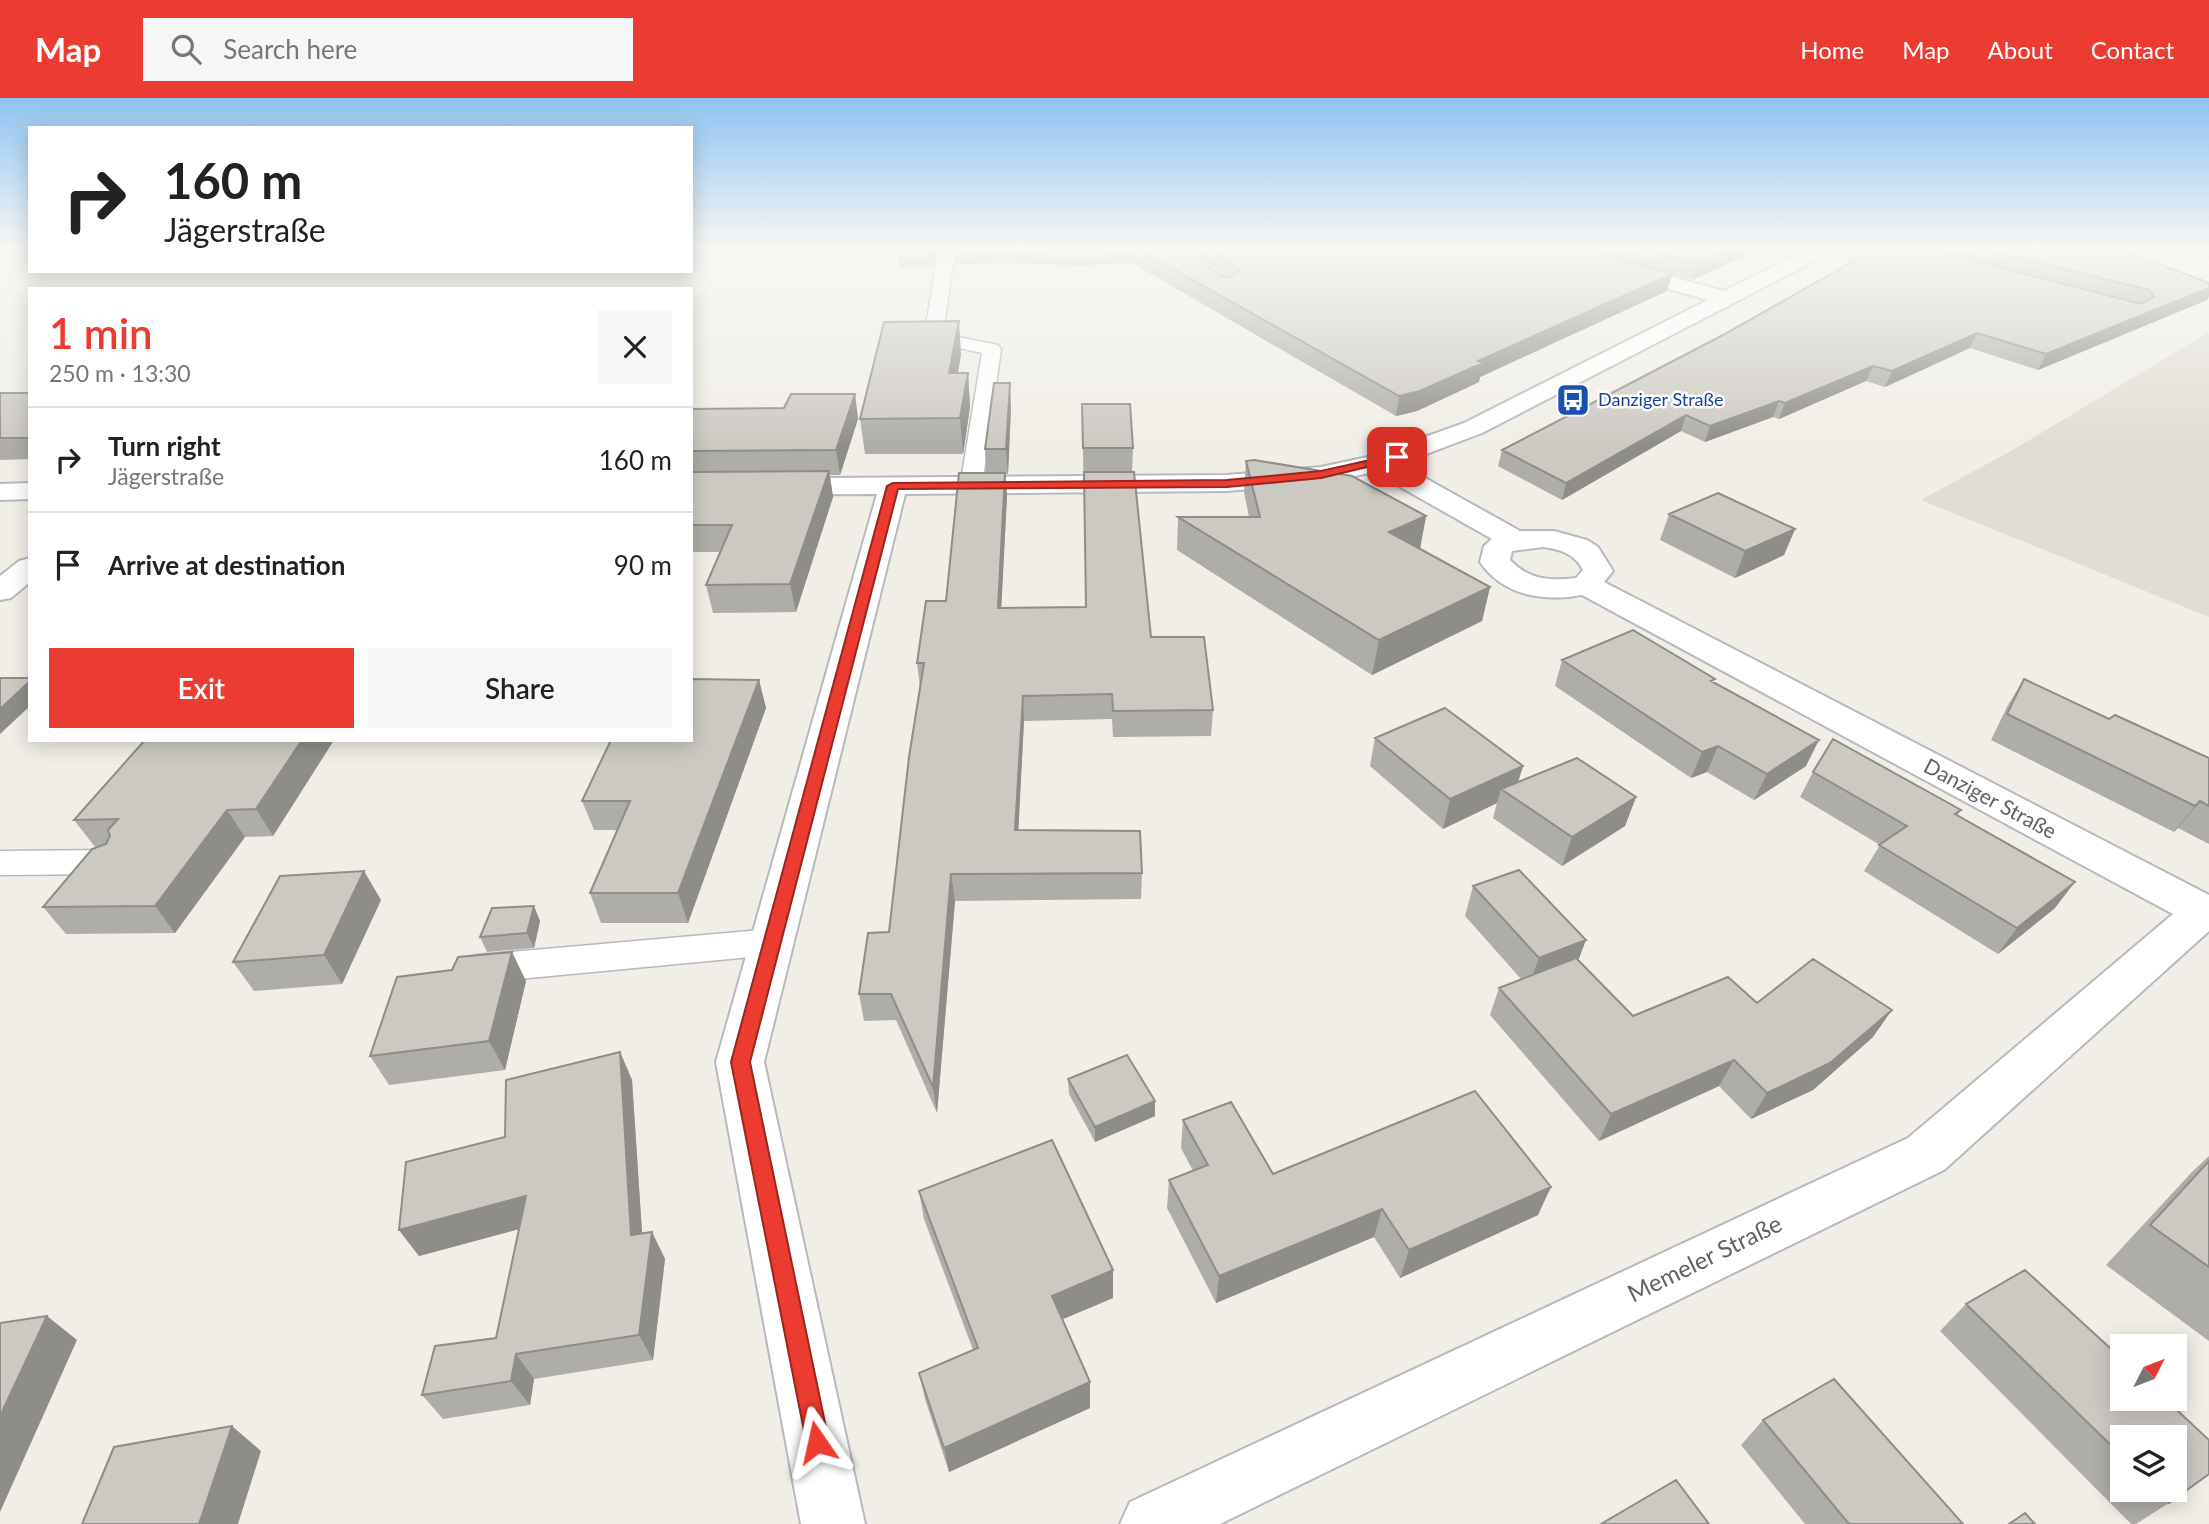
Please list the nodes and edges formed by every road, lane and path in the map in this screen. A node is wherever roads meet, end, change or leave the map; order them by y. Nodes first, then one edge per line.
1 (937, 315) edge
2 (1693, 315) edge
3 (1378, 463) junction
4 (893, 486) junction
5 (971, 486) junction
6 (693, 487) edge
7 (28, 491) edge
8 (0, 492) edge
9 (1514, 539) junction
10 (28, 569) edge
11 (1586, 585) junction
12 (0, 591) edge
13 (112, 862) edge
14 (0, 863) edge
15 (2206, 913) edge
16 (772, 942) junction
17 (441, 973) edge
18 (833, 1524) edge
19 (1152, 1524) edge

1 - 5 lane
2 - 3 street
3 - 5 street
3 - 9 street
4 - 5 street
4 - 6 street
4 - 16 street
7 - 8 street
9 - 11 street
9 - 11 street
10 - 12 street
11 - 15 street, Danziger Straße
13 - 14 lane
15 - 19 street, Memeler Straße
16 - 17 lane
16 - 18 street

